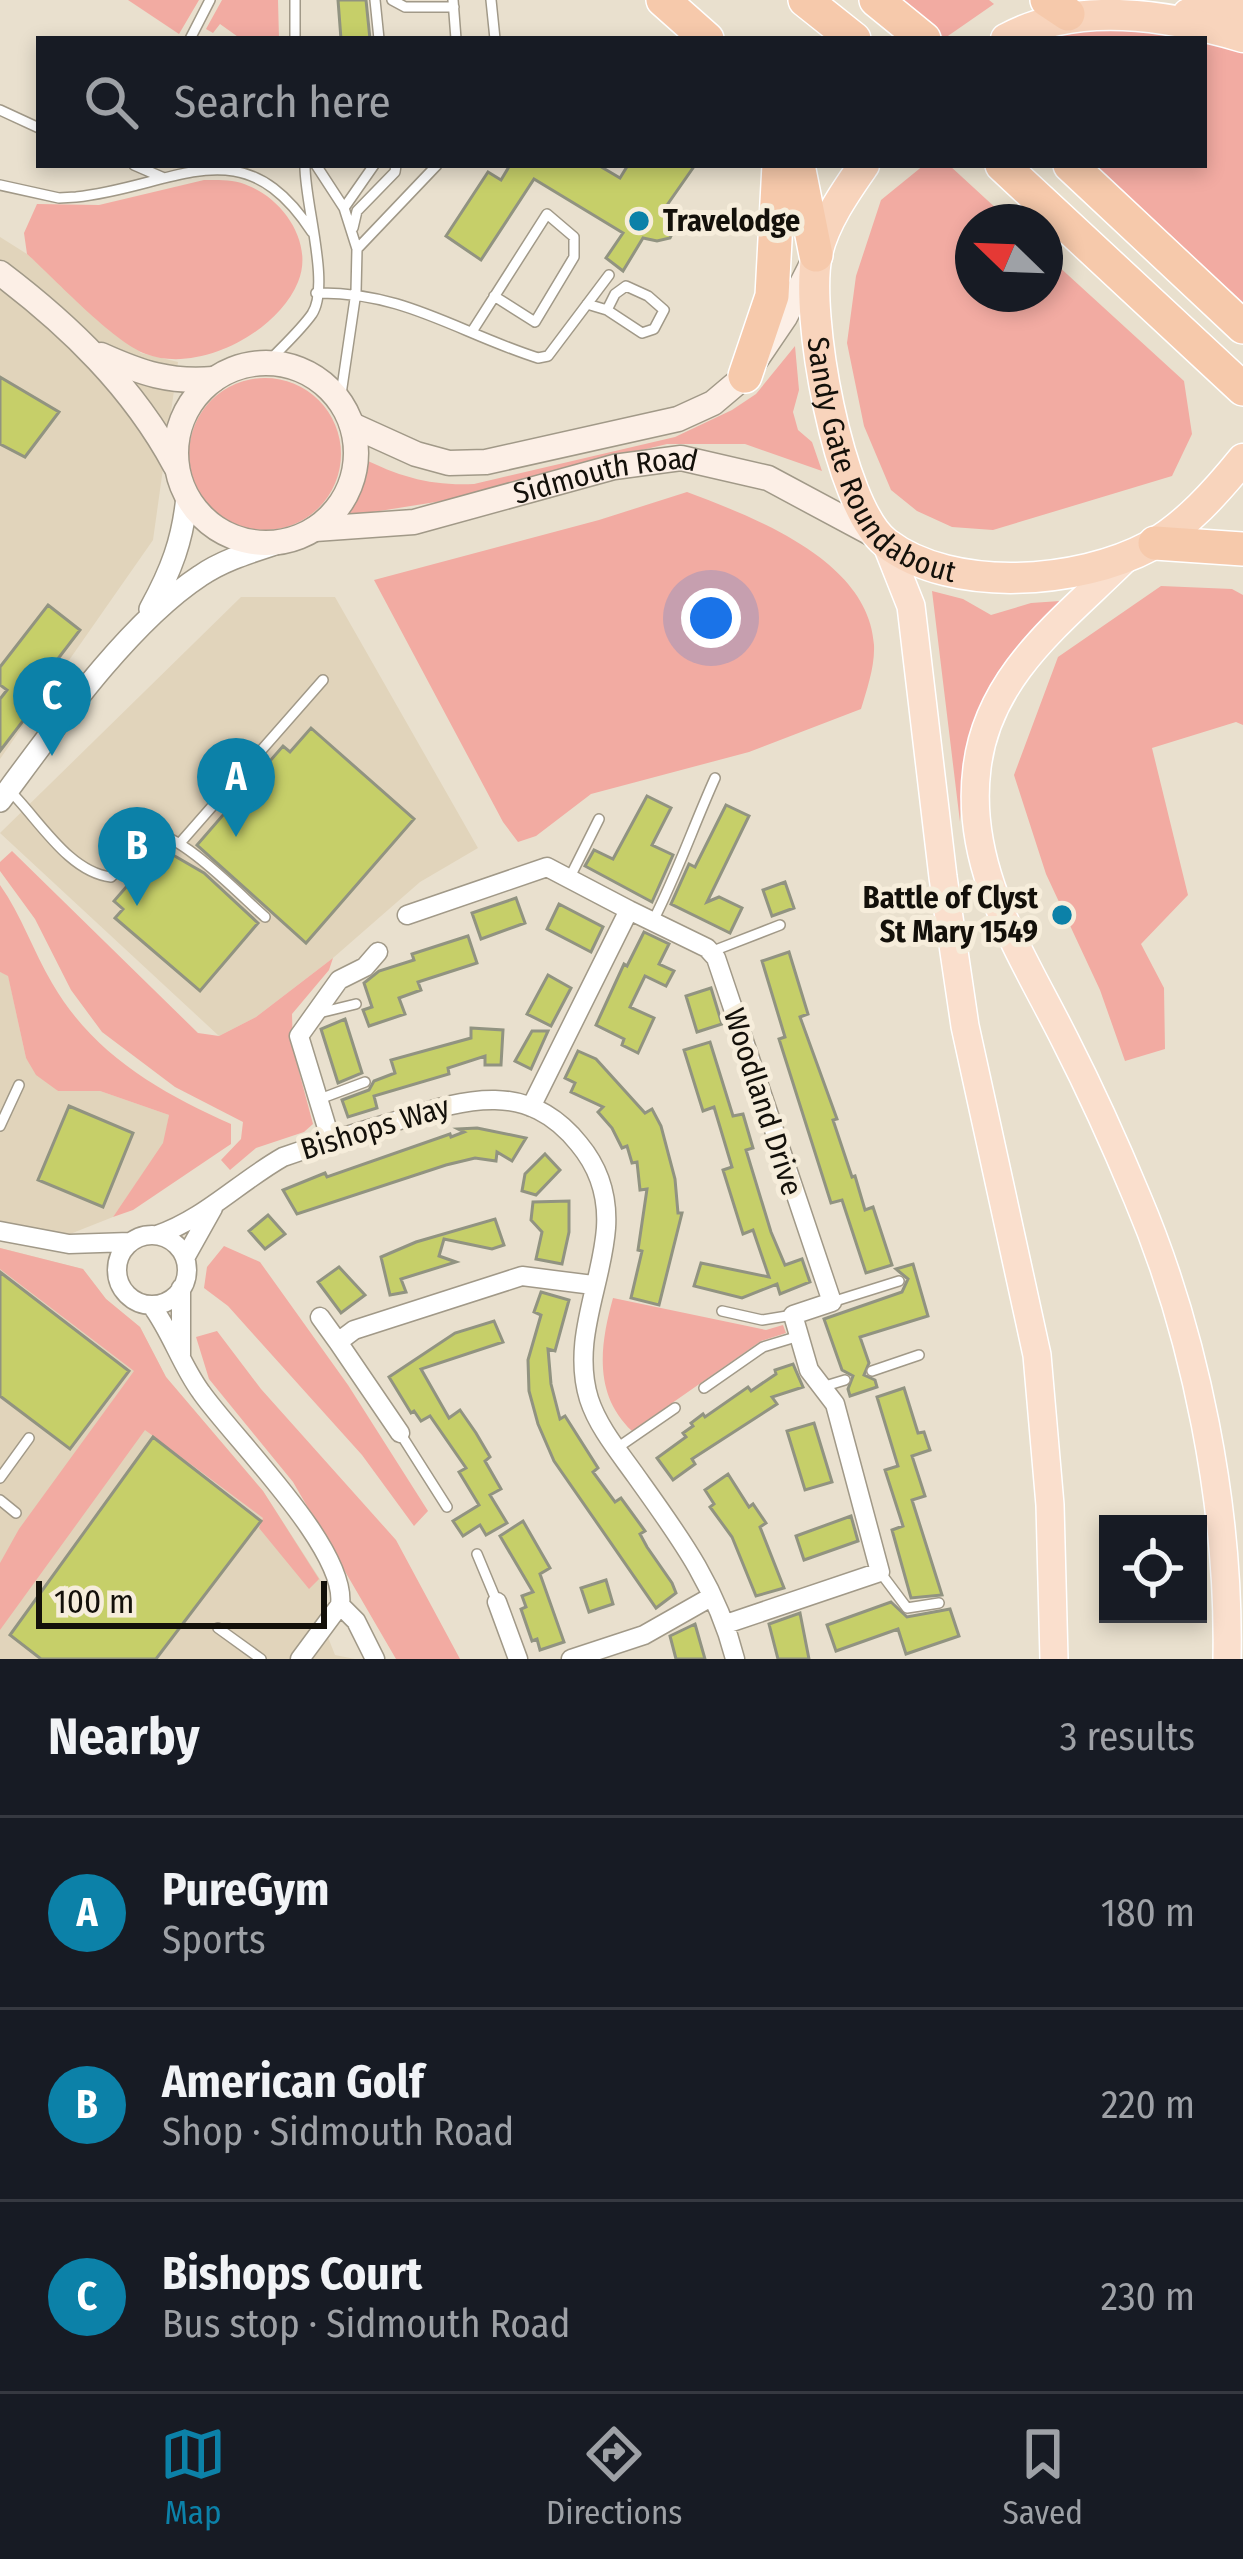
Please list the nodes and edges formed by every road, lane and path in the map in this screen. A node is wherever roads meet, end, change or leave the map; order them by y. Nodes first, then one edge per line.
1 (210, 0) edge
2 (295, 0) edge
3 (375, 0) edge
4 (392, 0) edge
5 (491, 0) edge
6 (663, 0) edge
7 (805, 0) edge
8 (876, 0) edge
9 (453, 4) edge
10 (1058, 7) edge
11 (1243, 8) edge
12 (1170, 16) junction
13 (192, 36) edge
14 (295, 36) edge
15 (379, 36) edge
16 (456, 36) edge
17 (495, 36) edge
18 (704, 36) edge
19 (850, 36) edge
20 (920, 36) edge
21 (1012, 36) edge
22 (1243, 37) edge
23 (0, 110) edge
24 (36, 127) edge
25 (141, 168) edge
26 (305, 168) edge
27 (318, 168) edge
28 (372, 168) edge
29 (396, 168) edge
30 (434, 168) edge
31 (779, 168) edge
32 (799, 168) edge
33 (862, 168) edge
34 (1005, 168) edge
35 (1073, 168) edge
36 (164, 178) junction
37 (0, 185) edge
38 (344, 208) junction
39 (353, 228) junction
40 (312, 232) junction
41 (357, 249) junction
42 (816, 255) junction
43 (0, 273) edge
44 (609, 275) dead end
45 (356, 292) junction
46 (316, 293) junction
47 (494, 296) junction
48 (587, 304) junction
49 (607, 310) junction
50 (1243, 327) edge
51 (473, 330) junction
52 (93, 351) junction
53 (267, 363) junction
54 (745, 376) junction
55 (1231, 378) edge
56 (214, 379) junction
57 (340, 401) junction
58 (352, 425) junction
59 (1243, 459) edge
60 (176, 467) junction
61 (187, 496) junction
62 (315, 529) junction
63 (884, 541) junction
64 (278, 543) junction
65 (1243, 549) edge
66 (1140, 550) junction
67 (141, 625) junction
68 (323, 680) dead end
69 (715, 778) dead end
70 (4, 795) edge
71 (599, 819) dead end
72 (180, 843) junction
73 (467, 868) dead end
74 (569, 878) junction
75 (473, 891) junction
76 (629, 910) junction
77 (407, 915) dead end
78 (266, 917) dead end
79 (653, 921) junction
80 (781, 925) dead end
81 (378, 952) dead end
82 (712, 952) junction
83 (356, 1004) dead end
84 (314, 1012) junction
85 (306, 1067) junction
86 (285, 1074) dead end
87 (365, 1082) dead end
88 (19, 1085) dead end
89 (317, 1100) junction
90 (532, 1107) junction
91 (0, 1126) edge
92 (331, 1141) junction
93 (213, 1208) junction
94 (0, 1231) edge
95 (157, 1235) junction
96 (130, 1242) junction
97 (69, 1244) junction
98 (184, 1258) junction
99 (117, 1272) junction
100 (899, 1281) dead end
101 (593, 1285) junction
102 (181, 1288) junction
103 (832, 1302) junction
104 (151, 1304) junction
105 (722, 1311) dead end
106 (793, 1315) junction
107 (320, 1317) dead end
108 (800, 1336) junction
109 (338, 1342) junction
110 (919, 1355) dead end
111 (182, 1361) junction
112 (872, 1371) dead end
113 (845, 1380) dead end
114 (822, 1387) junction
115 (704, 1388) dead end
116 (675, 1408) dead end
117 (400, 1433) joint
118 (29, 1438) dead end
119 (616, 1448) junction
120 (0, 1478) edge
121 (0, 1500) edge
122 (447, 1507) dead end
123 (16, 1513) dead end
124 (477, 1554) dead end
125 (880, 1572) junction
126 (711, 1597) junction
127 (497, 1602) joint
128 (939, 1603) dead end
129 (340, 1605) junction
130 (726, 1624) junction
131 (218, 1628) dead end
132 (261, 1659) edge
133 (300, 1659) edge
134 (375, 1659) edge
135 (518, 1659) edge
136 (571, 1659) edge
137 (735, 1659) edge
138 (1054, 1659) edge
139 (1227, 1659) edge

1 - 13 lane
2 - 14 lane
3 - 15 lane
4 - 9 lane
5 - 17 lane
6 - 18 highway
7 - 19 highway
8 - 20 highway
9 - 16 lane
10 - 12 highway
10 - 21 highway
11 - 12 highway
12 - 22 highway
23 - 24 lane
25 - 36 lane
26 - 40 lane
27 - 38 lane
28 - 38 lane
29 - 39 lane
30 - 41 lane
31 - 54 highway
32 - 42 highway
33 - 42 highway, Sandy Gate Roundabout
34 - 55 highway
35 - 50 highway
36 - 37 lane
36 - 40 lane
38 - 39 lane
39 - 41 lane
40 - 46 lane
41 - 45 lane
42 - 54 main road, Sidmouth Road
42 - 63 highway, Sandy Gate Roundabout
43 - 52 main road
44 - 48 lane
45 - 46 lane
45 - 51 lane
45 - 57 lane
46 - 53 lane
47 - 47 lane
47 - 51 lane
48 - 49 lane
48 - 51 lane
49 - 49 lane
52 - 56 main road
52 - 60 main road
53 - 56 main road
53 - 57 main road
54 - 58 main road, Sidmouth Road
56 - 60 main road
57 - 58 main road
58 - 62 main road
59 - 66 highway, Sandy Gate Roundabout
60 - 61 main road
61 - 64 main road
61 - 67 street
62 - 63 main road, Sidmouth Road
62 - 64 main road
63 - 66 highway, Sandy Gate Roundabout
63 - 138 main road
64 - 67 street
65 - 66 highway
66 - 139 main road
67 - 70 street
68 - 72 lane
69 - 79 lane
70 - 72 lane
71 - 74 lane
72 - 78 lane
73 - 75 street
74 - 75 street
74 - 76 street
75 - 77 street
76 - 79 street
76 - 90 street
79 - 82 street
80 - 82 lane
81 - 84 street
82 - 103 street, Woodland Drive
83 - 84 lane
84 - 85 street
85 - 86 street
85 - 89 street
87 - 89 lane
88 - 91 lane
89 - 92 street
90 - 92 street, Bishops Way
90 - 101 street
92 - 93 street, Bishops Way
93 - 95 street, Bishops Way
93 - 98 street, Bishops Way
94 - 97 street
95 - 96 street
95 - 98 street
96 - 97 street
96 - 99 street
97 - 99 street
98 - 102 street
99 - 104 street
100 - 103 lane
101 - 109 street
101 - 119 street
102 - 104 street
102 - 111 street
103 - 106 street
104 - 111 street
105 - 106 lane
106 - 108 street
107 - 109 street
108 - 114 street
108 - 115 lane
109 - 117 street
110 - 112 lane
111 - 129 street
113 - 114 lane
114 - 125 street
116 - 119 lane
117 - 122 lane
118 - 120 lane
119 - 126 street
121 - 123 lane
124 - 127 lane
125 - 128 lane
125 - 130 street
126 - 130 street
126 - 136 street
127 - 135 street
129 - 133 street
129 - 134 street
130 - 137 street
131 - 132 lane

